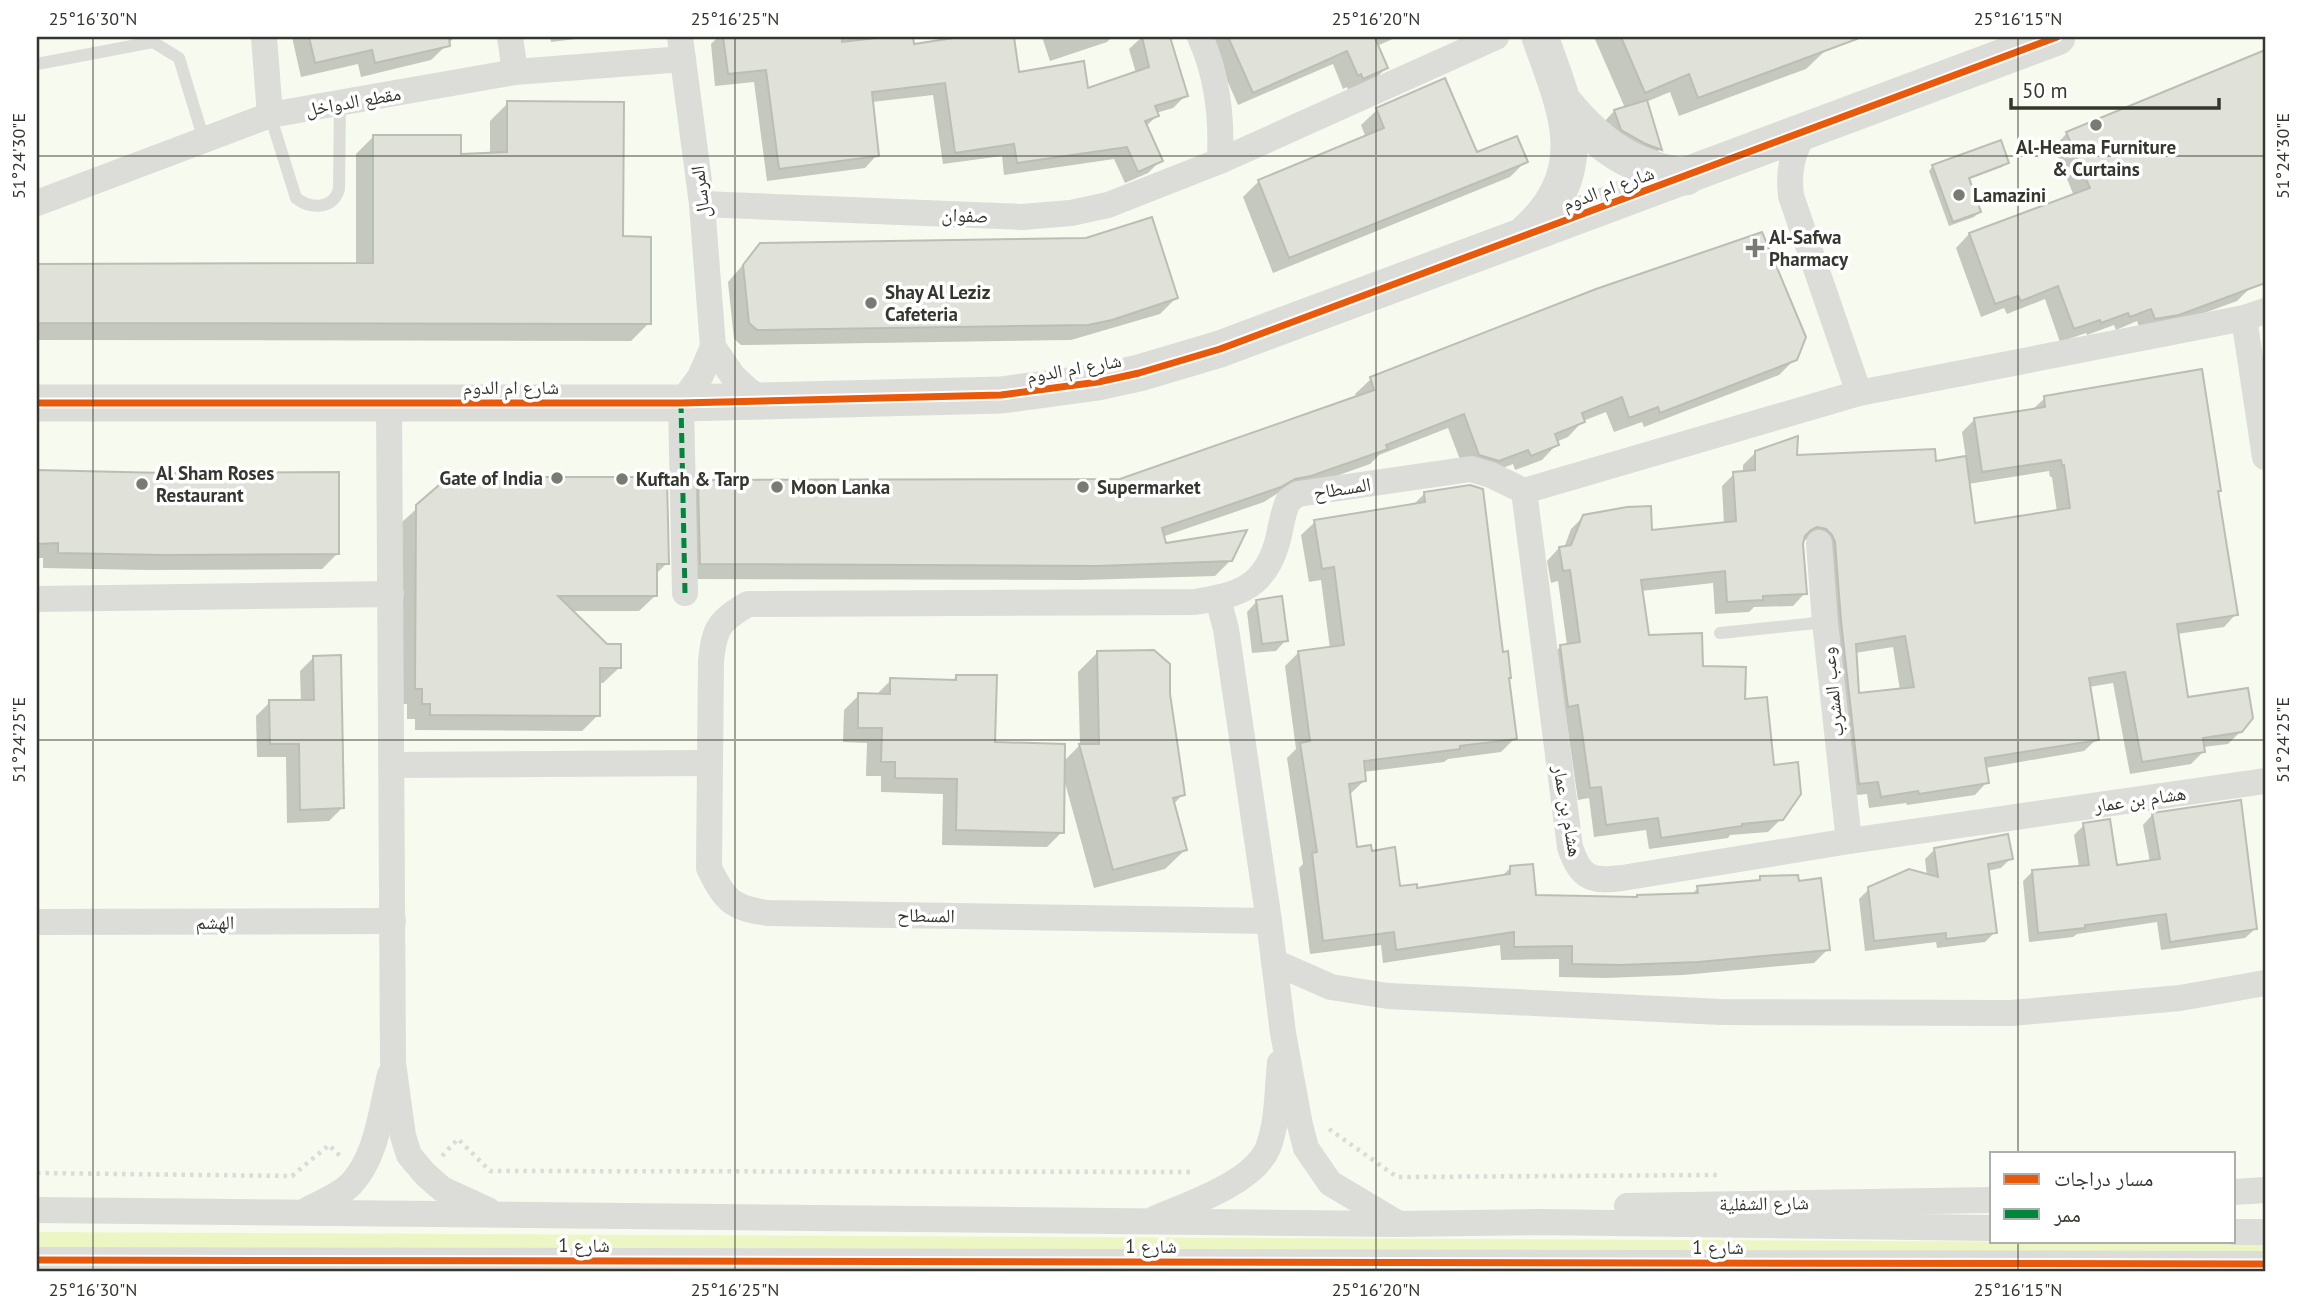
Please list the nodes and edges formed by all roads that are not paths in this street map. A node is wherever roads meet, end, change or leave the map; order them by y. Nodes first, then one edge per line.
1 (264, 37) edge
2 (510, 37) edge
3 (1200, 37) edge
4 (1496, 37) edge
5 (1540, 37) edge
6 (2057, 37) edge
7 (681, 48) edge
8 (37, 64) edge
9 (516, 72) junction
10 (340, 103) junction
11 (1564, 104) junction
12 (270, 115) junction
13 (1806, 130) junction
14 (204, 140) junction
15 (1220, 161) junction
16 (1686, 177) junction
17 (37, 202) edge
18 (702, 204) junction
19 (1524, 235) junction
20 (2255, 314) edge
21 (713, 347) junction
22 (1858, 393) junction
23 (764, 401) junction
24 (389, 402) junction
25 (37, 403) edge
26 (681, 403) junction
27 (2265, 457) edge
28 (1524, 491) junction
29 (1819, 544) dead end
30 (685, 593) dead end
31 (391, 594) junction
32 (1217, 598) junction
33 (37, 599) edge
34 (1825, 622) junction
35 (1720, 634) dead end
36 (710, 763) junction
37 (393, 765) junction
38 (2265, 781) edge
39 (1849, 841) junction
40 (394, 921) junction
41 (1269, 921) junction
42 (37, 922) edge
43 (1274, 962) junction
44 (2265, 983) edge
45 (1283, 1034) junction
46 (394, 1063) junction
47 (2265, 1190) edge
48 (2236, 1192) edge
49 (1990, 1200) edge
50 (37, 1210) edge
51 (305, 1211) junction
52 (498, 1214) junction
53 (1150, 1221) junction
54 (1538, 1222) junction
55 (1397, 1224) junction
56 (1990, 1228) edge
57 (2236, 1232) edge
58 (2265, 1232) edge
59 (37, 1260) edge
60 (2265, 1264) edge

1 - 12 street
2 - 9 street
3 - 15 street
4 - 15 street, صفوان
5 - 11 street
6 - 13 street, شارع ام الدوم
7 - 9 street, مقطع الدواخل
7 - 18 street, المرسال
8 - 14 lane
9 - 10 street, مقطع الدواخل
10 - 12 street, مقطع الدواخل
10 - 12 lane
11 - 16 street
11 - 19 street
12 - 14 street, مقطع الدواخل
13 - 16 street, شارع ام الدوم
13 - 22 street
14 - 17 street, مقطع الدواخل
15 - 18 street, صفوان
16 - 19 street, شارع ام الدوم
18 - 21 street, المرسال
19 - 23 street, شارع ام الدوم
20 - 22 street
20 - 27 street
21 - 23 street
21 - 26 street, المرسال
22 - 28 street
23 - 26 street, شارع ام الدوم
24 - 25 street, شارع ام الدوم
24 - 26 street, شارع ام الدوم
24 - 31 street
26 - 30 street
28 - 32 street, المسطاح
28 - 39 street, هشام بن عمار
29 - 34 street, وعب المشرب
31 - 33 street
31 - 37 street
32 - 36 street, المسطاح
32 - 41 street
34 - 35 lane
34 - 39 street, وعب المشرب
36 - 37 street
36 - 41 street, المسطاح
37 - 40 street
38 - 39 street, هشام بن عمار
40 - 42 street, الهشم
40 - 46 street
41 - 43 street
43 - 44 street
43 - 45 street
45 - 53 street
45 - 55 street
46 - 51 street
46 - 52 street
47 - 48 street
49 - 54 street, شارع الشفلية
50 - 51 street, شارع 1
51 - 52 street, شارع 1
52 - 53 street, شارع 1
53 - 55 street, شارع 1
54 - 55 street, شارع 1
54 - 56 street, شارع 1
57 - 58 street
59 - 60 street, شارع 1

